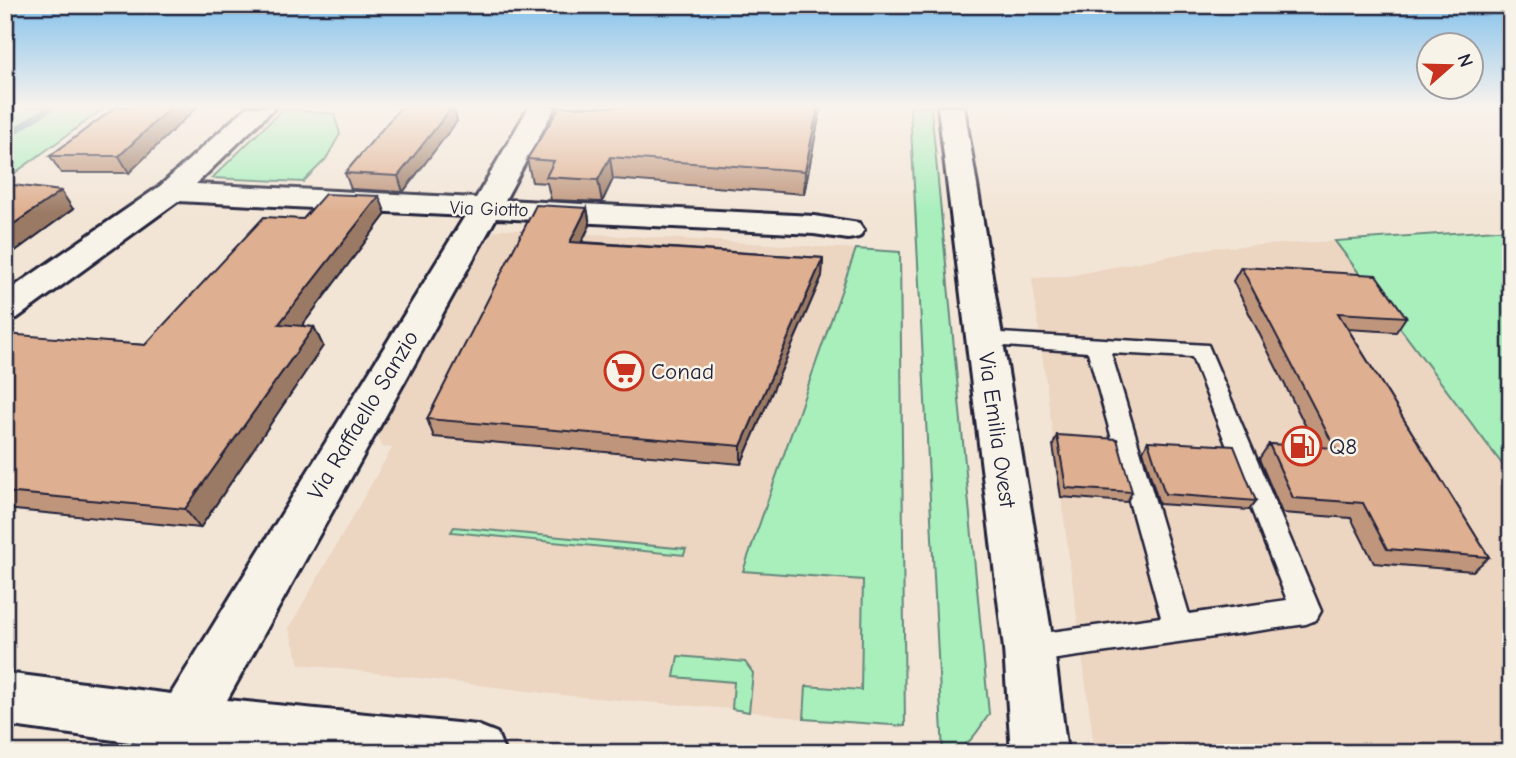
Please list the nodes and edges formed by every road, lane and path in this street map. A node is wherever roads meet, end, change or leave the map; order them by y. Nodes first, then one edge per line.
1 (224, 142) edge
2 (522, 142) edge
3 (956, 142) edge
4 (171, 192) junction
5 (485, 208) junction
6 (848, 230) dead end
7 (5, 310) edge
8 (983, 339) junction
9 (1097, 344) junction
10 (1178, 627) junction
11 (1029, 649) junction
12 (5, 699) edge
13 (184, 723) junction
14 (477, 753) edge
15 (1039, 753) edge

1 - 4 street
2 - 5 street, Via Raffaello Sanzio
3 - 8 street, Via Emilia Ovest
4 - 5 street, Via Giotto
4 - 7 street
5 - 6 street, Via Giotto
5 - 13 street, Via Raffaello Sanzio
8 - 9 lane
8 - 11 street, Via Emilia Ovest
9 - 10 lane
9 - 10 lane
10 - 11 lane
11 - 15 street, Via Emilia Ovest
12 - 13 street
13 - 14 street

